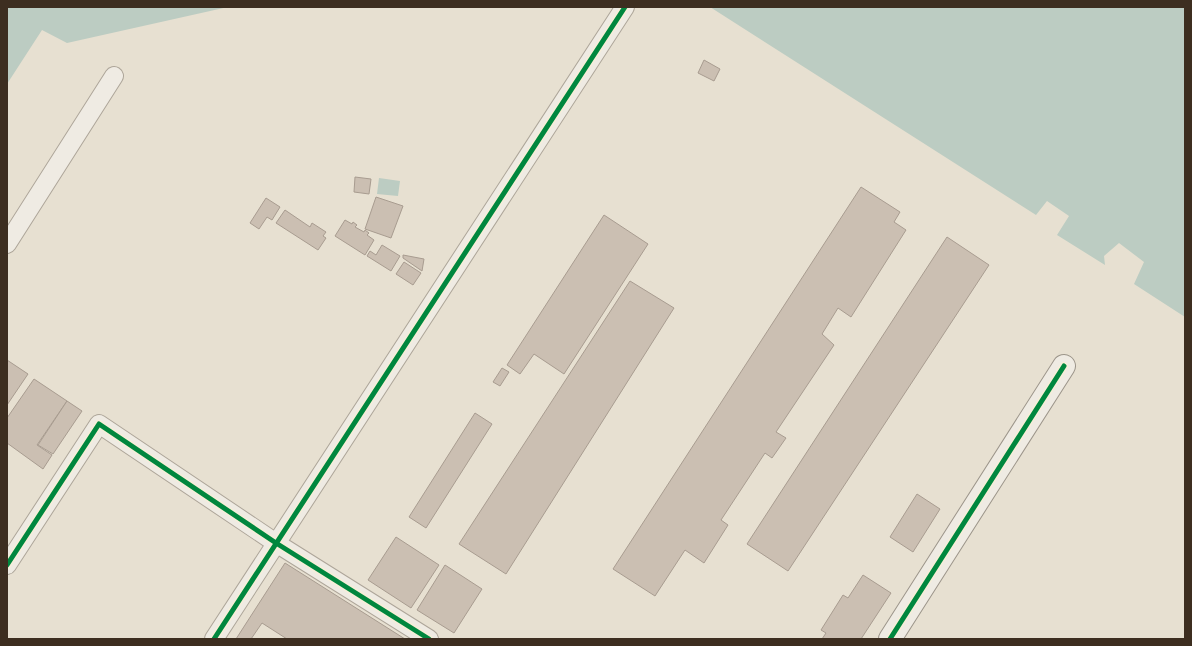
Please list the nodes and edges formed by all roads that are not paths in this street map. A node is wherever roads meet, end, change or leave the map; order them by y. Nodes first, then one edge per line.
1 (625, 7) edge
2 (114, 76) dead end
3 (7, 244) edge
4 (1064, 366) dead end
5 (276, 543) junction
6 (7, 565) edge
7 (214, 639) edge
8 (429, 639) edge
9 (890, 639) edge

1 - 5 street
2 - 3 street
4 - 9 street
5 - 6 street
5 - 7 street
5 - 8 street

